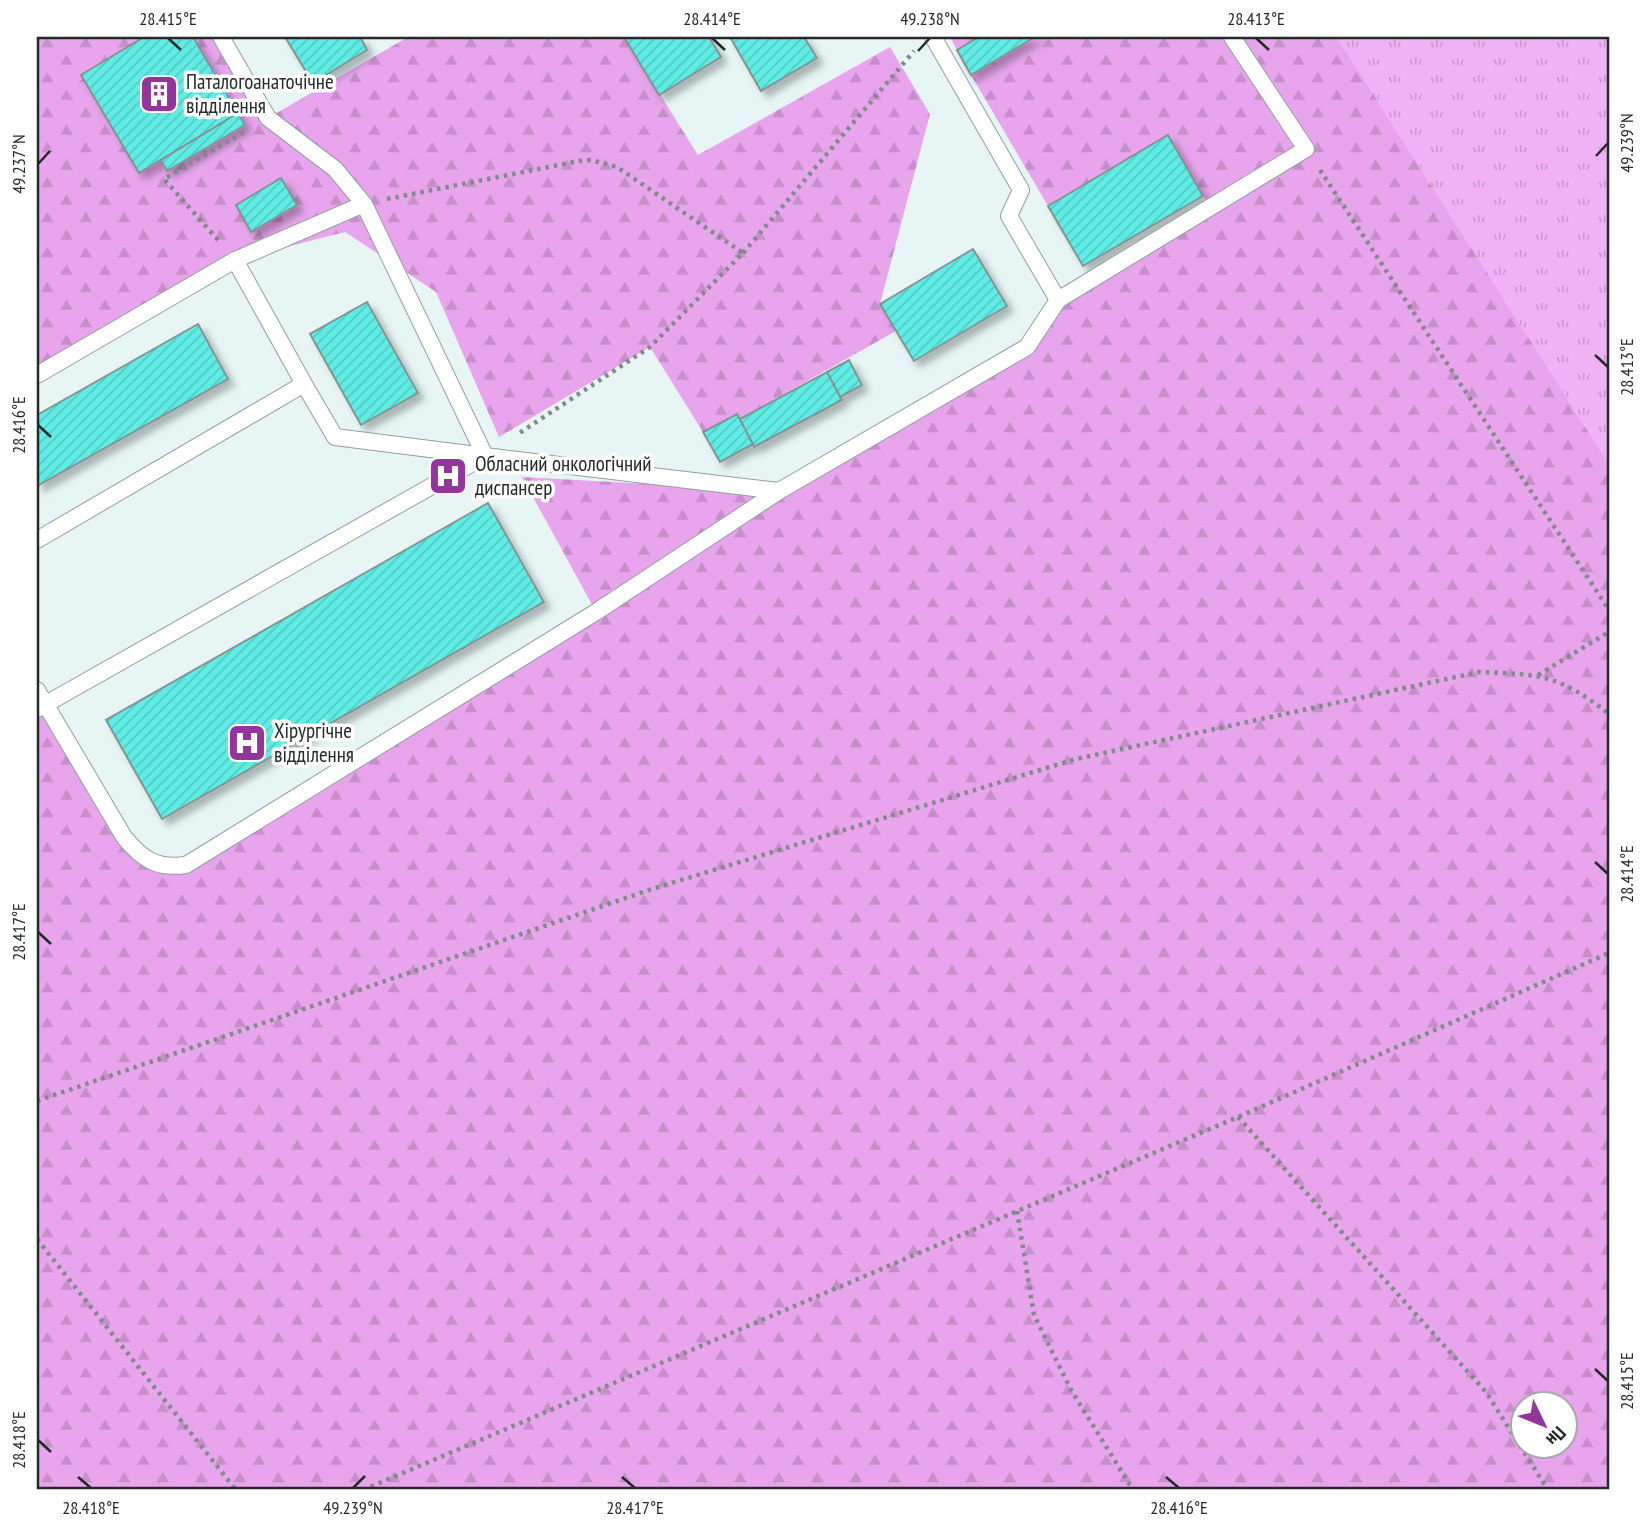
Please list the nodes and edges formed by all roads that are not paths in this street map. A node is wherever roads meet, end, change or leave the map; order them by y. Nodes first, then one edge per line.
1 (221, 37) edge
2 (933, 37) edge
3 (1232, 37) edge
4 (364, 204) junction
5 (235, 260) junction
6 (1058, 300) junction
7 (37, 375) edge
8 (304, 384) junction
9 (485, 456) junction
10 (779, 491) junction
11 (37, 540) edge
12 (40, 701) edge

1 - 4 lane
2 - 6 lane
3 - 6 lane
4 - 5 lane
4 - 9 lane
5 - 7 lane
5 - 8 lane
6 - 10 lane
8 - 9 lane
8 - 11 lane
9 - 10 lane
9 - 12 lane
10 - 12 lane

